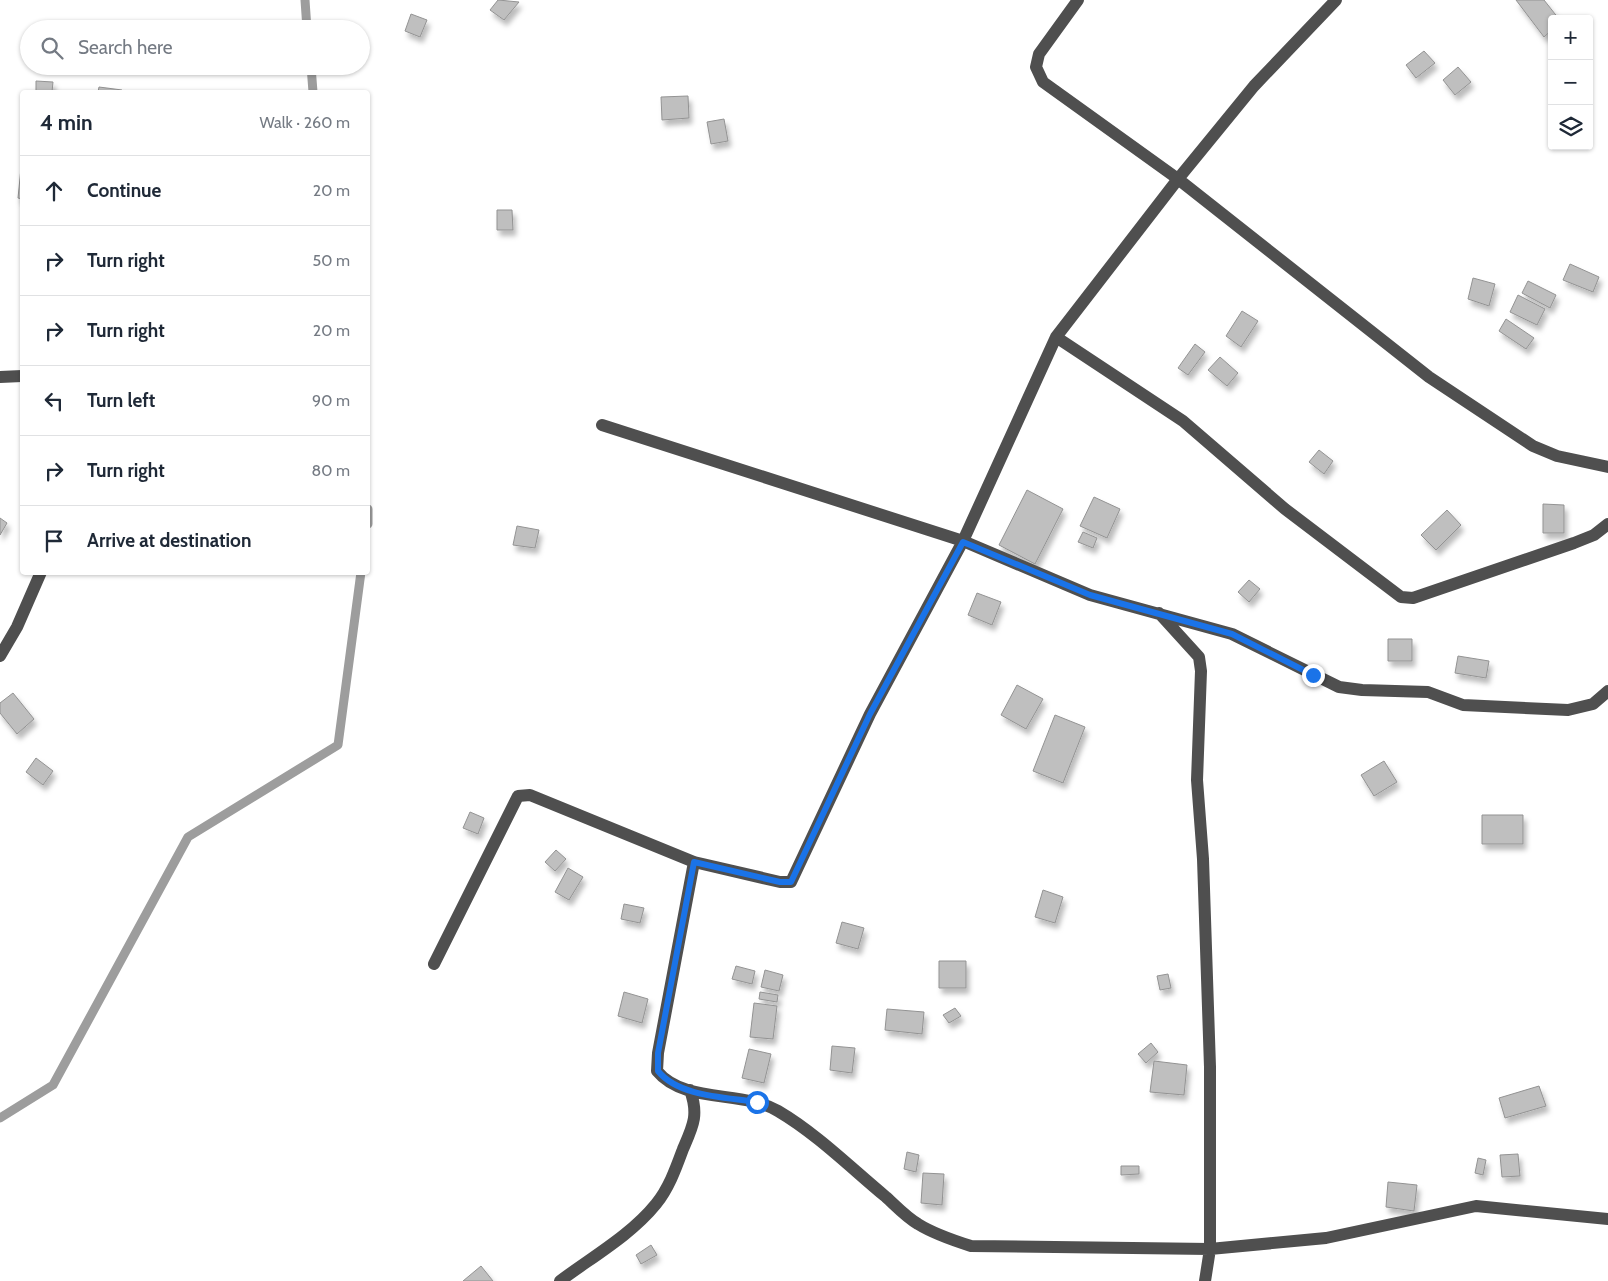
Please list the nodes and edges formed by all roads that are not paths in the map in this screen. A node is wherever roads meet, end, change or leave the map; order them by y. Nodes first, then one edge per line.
1 (1078, 0) edge
2 (1336, 0) edge
3 (1178, 179) junction
4 (1056, 337) junction
5 (0, 376) edge
6 (20, 376) edge
7 (602, 425) dead end
8 (1608, 467) edge
9 (1608, 524) edge
10 (963, 542) junction
11 (40, 575) edge
12 (1159, 613) junction
13 (0, 656) edge
14 (1608, 691) edge
15 (694, 862) junction
16 (434, 964) dead end
17 (690, 1090) junction
18 (1608, 1219) edge
19 (1210, 1249) junction
20 (560, 1281) edge
21 (1205, 1281) edge

1 - 3 street
2 - 3 street
3 - 4 street
3 - 8 street
4 - 9 street
4 - 10 street
5 - 6 street
7 - 10 street
10 - 12 street
10 - 15 street
11 - 13 street
12 - 14 street
12 - 19 street
15 - 16 street
15 - 17 street
17 - 19 street
17 - 20 street
18 - 19 street
19 - 21 street

